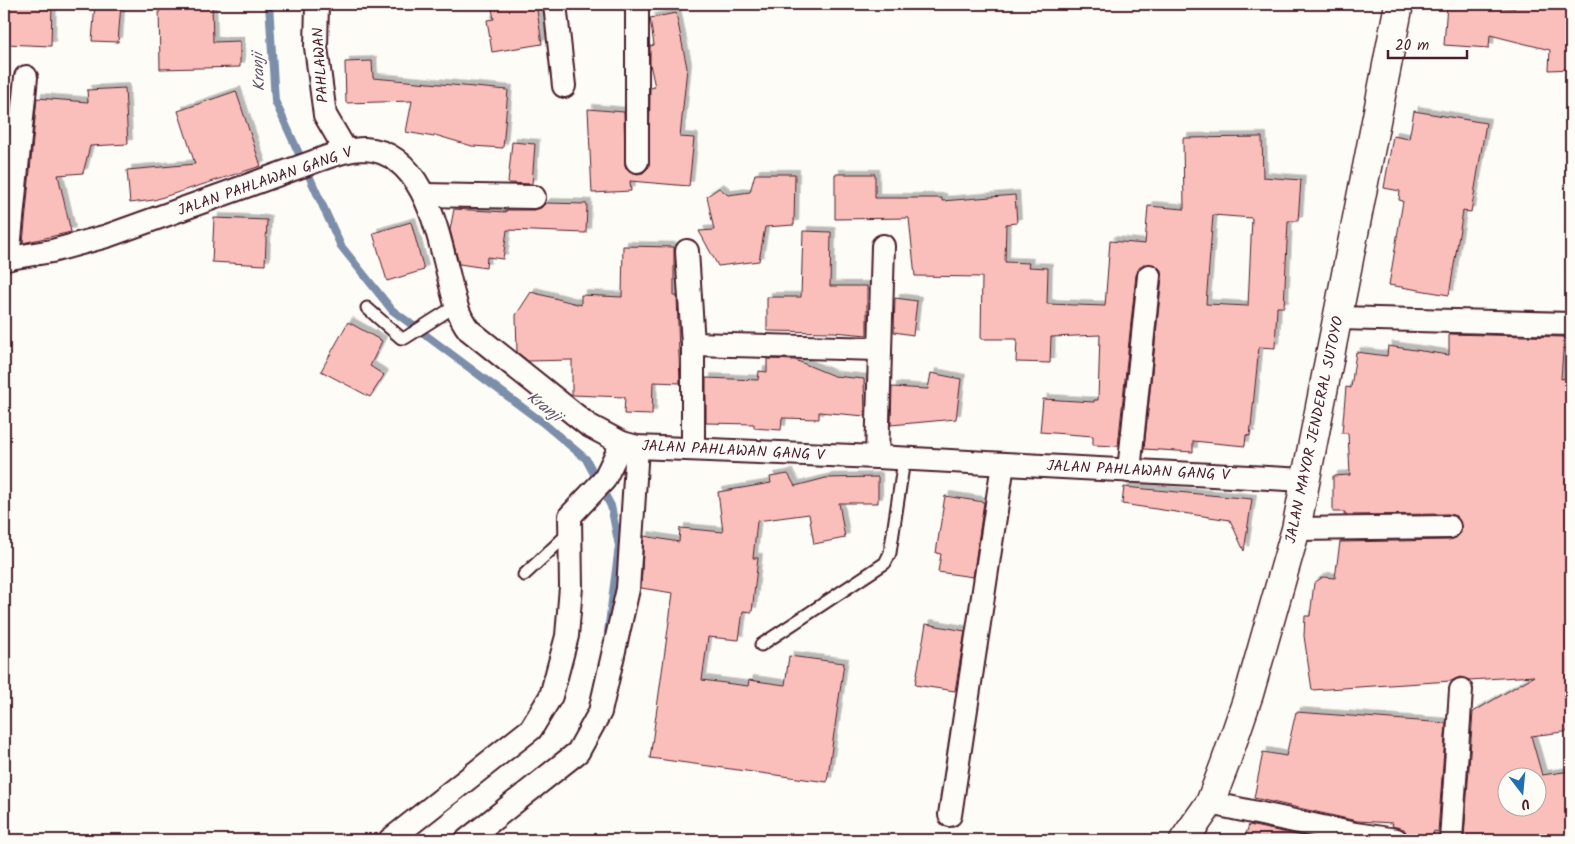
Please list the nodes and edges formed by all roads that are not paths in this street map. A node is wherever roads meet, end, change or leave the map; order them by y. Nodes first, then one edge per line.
1 (318, 4) edge
2 (555, 4) edge
3 (637, 4) edge
4 (1399, 4) edge
5 (26, 77) dead end
6 (564, 86) dead end
7 (346, 151) junction
8 (637, 161) dead end
9 (424, 195) junction
10 (534, 197) dead end
11 (884, 246) dead end
12 (687, 251) dead end
13 (6, 259) edge
14 (1149, 276) dead end
15 (456, 306) junction
16 (367, 308) dead end
17 (1339, 318) junction
18 (1571, 324) edge
19 (693, 344) junction
20 (879, 349) junction
21 (629, 445) junction
22 (693, 448) junction
23 (877, 457) junction
24 (904, 460) junction
25 (1004, 464) junction
26 (1129, 471) junction
27 (1305, 480) junction
28 (570, 524) junction
29 (1449, 527) dead end
30 (1296, 529) junction
31 (524, 575) dead end
32 (761, 645) dead end
33 (1461, 690) dead end
34 (1210, 802) junction
35 (950, 815) dead end
36 (1354, 837) edge
37 (390, 840) edge
38 (467, 840) edge
39 (1184, 840) edge
40 (1396, 840) edge
41 (1451, 840) edge

1 - 7 street, PAHLAWAN
2 - 6 street
3 - 8 street
4 - 17 main road, JALAN MAYOR JENDERAL SUTOYO
5 - 13 street
7 - 9 street, JALAN PAHLAWAN GANG V
7 - 13 street, JALAN PAHLAWAN GANG V
9 - 10 street
9 - 15 street, JALAN PAHLAWAN GANG V
11 - 20 street
12 - 19 street
14 - 26 street
15 - 16 lane
15 - 21 street, JALAN PAHLAWAN GANG V
17 - 18 street
17 - 27 main road, JALAN MAYOR JENDERAL SUTOYO
19 - 20 street
19 - 22 street
20 - 23 street
21 - 22 street, JALAN PAHLAWAN GANG V
21 - 28 street
21 - 38 street
22 - 23 street, JALAN PAHLAWAN GANG V
23 - 24 street, JALAN PAHLAWAN GANG V
24 - 25 street, JALAN PAHLAWAN GANG V
24 - 32 lane
25 - 26 street, JALAN PAHLAWAN GANG V
25 - 35 street
26 - 27 street, JALAN PAHLAWAN GANG V
27 - 30 main road, JALAN MAYOR JENDERAL SUTOYO
28 - 31 lane
28 - 37 street
29 - 30 street
30 - 34 main road, JALAN MAYOR JENDERAL SUTOYO
33 - 41 street
34 - 36 street
34 - 39 main road, JALAN MAYOR JENDERAL SUTOYO
36 - 40 street

